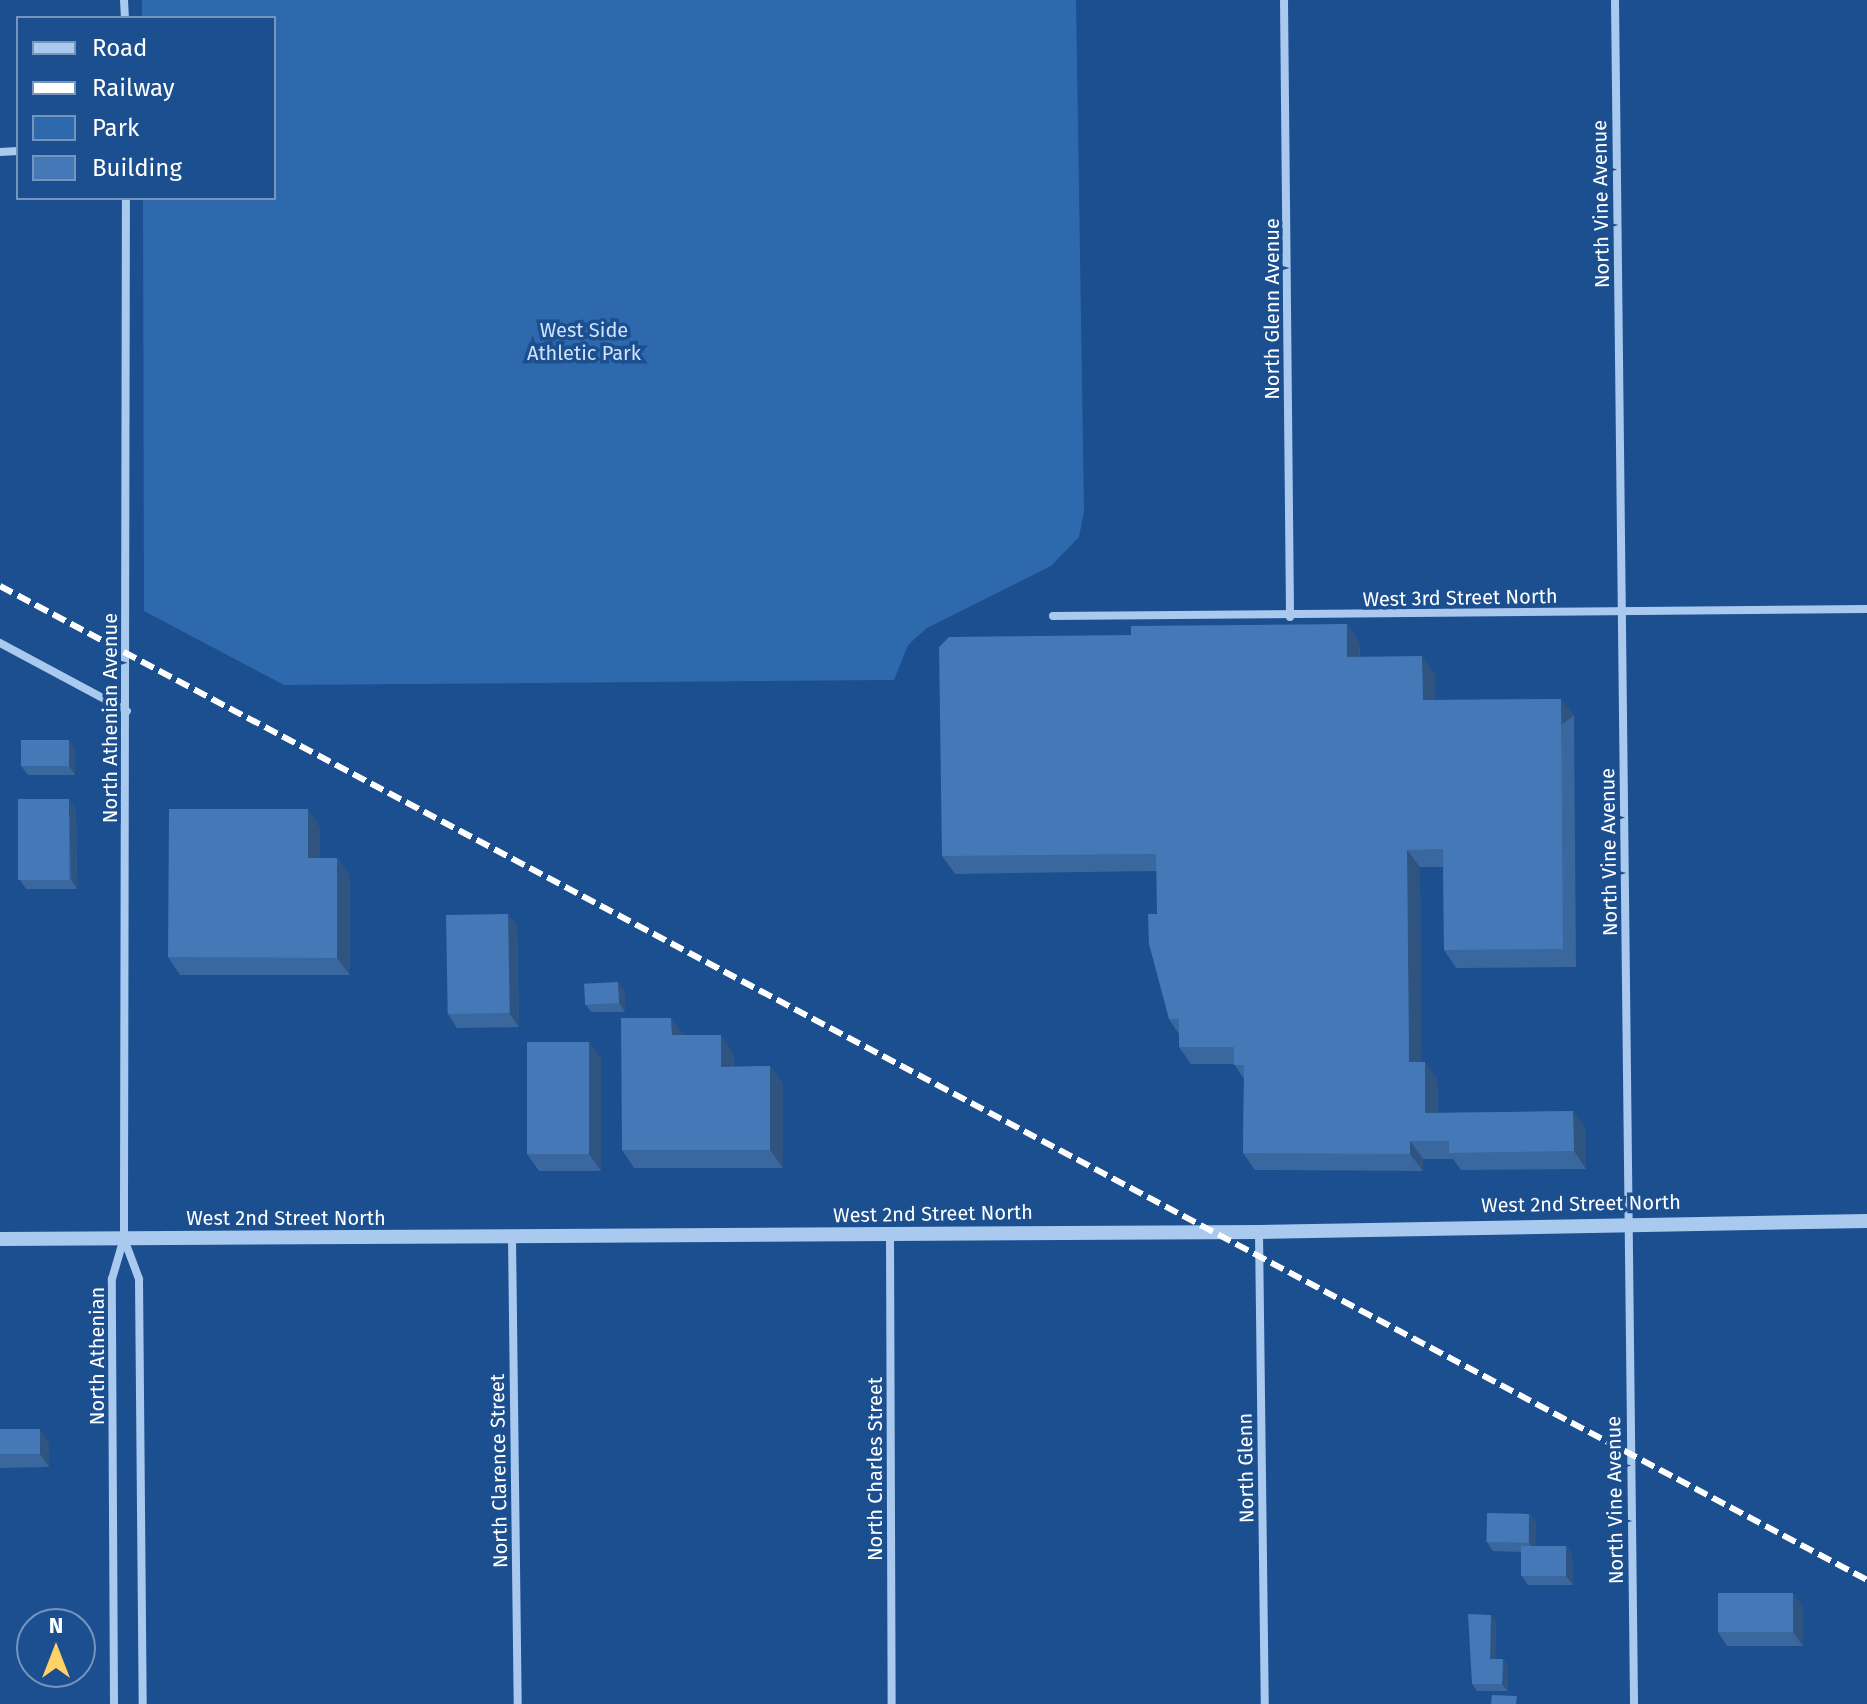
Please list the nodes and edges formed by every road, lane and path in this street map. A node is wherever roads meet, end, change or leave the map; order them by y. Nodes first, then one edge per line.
1 (1284, 0) edge
2 (1615, 0) edge
3 (126, 200) edge
4 (1867, 609) edge
5 (1622, 611) junction
6 (1053, 616) dead end
7 (1290, 617) junction
8 (0, 643) edge
9 (127, 711) junction
10 (1867, 1221) edge
11 (1630, 1223) junction
12 (1259, 1232) junction
13 (890, 1234) junction
14 (512, 1237) junction
15 (124, 1238) junction
16 (0, 1239) edge
17 (114, 1704) edge
18 (143, 1704) edge
19 (518, 1704) edge
20 (892, 1704) edge
21 (1265, 1704) edge
22 (1634, 1704) edge

1 - 7 street, North Glenn Avenue
2 - 5 street, North Vine Avenue
3 - 9 street, North Athenian Avenue
4 - 5 street, West 3rd Street North
5 - 7 street, West 3rd Street North
5 - 11 street, North Vine Avenue
6 - 7 street, West 3rd Street North
8 - 9 street
9 - 15 street, North Athenian Avenue
10 - 11 street, West 2nd Street North
11 - 12 street, West 2nd Street North
11 - 22 street, North Vine Avenue
12 - 13 street, West 2nd Street North
12 - 21 street, North Glenn
13 - 14 street, West 2nd Street North
13 - 20 street, North Charles Street
14 - 15 street, West 2nd Street North
14 - 19 street, North Clarence Street
15 - 16 street, West 2nd Street North
15 - 17 street, North Athenian
15 - 18 street, North Athenian

